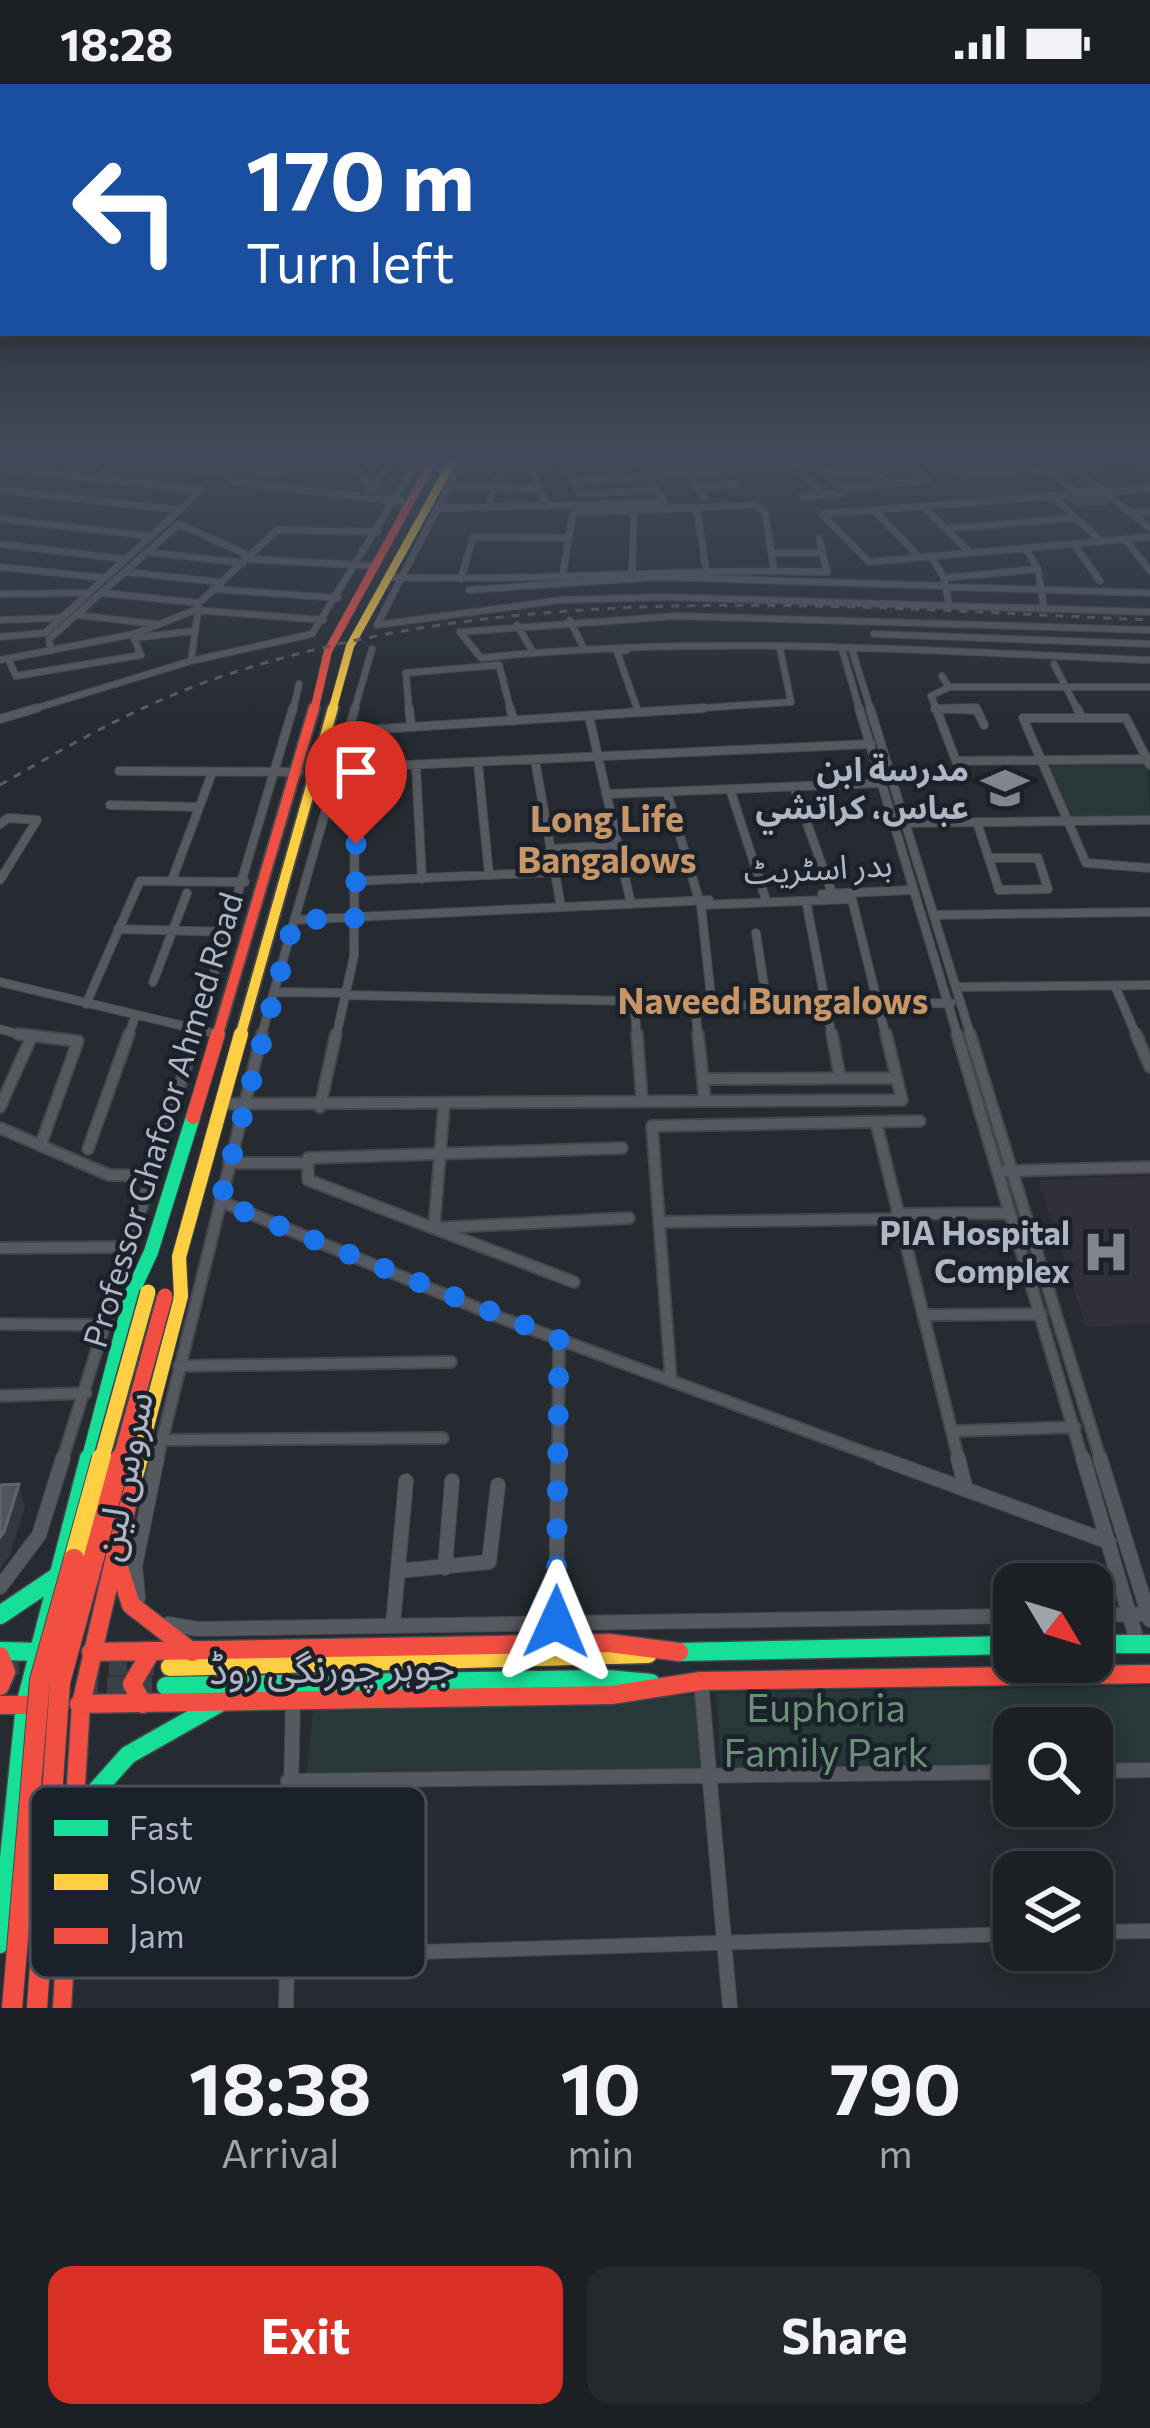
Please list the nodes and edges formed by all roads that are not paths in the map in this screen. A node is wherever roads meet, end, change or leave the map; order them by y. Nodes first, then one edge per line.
1 (23, 547) edge
2 (138, 547) edge
3 (153, 547) edge
4 (223, 547) edge
5 (261, 547) edge
6 (369, 547) edge
7 (387, 547) edge
8 (407, 547) edge
9 (416, 547) edge
10 (470, 547) edge
11 (567, 547) edge
12 (633, 547) edge
13 (703, 547) edge
14 (770, 547) edge
15 (821, 547) edge
16 (852, 547) edge
17 (909, 547) edge
18 (964, 547) edge
19 (1039, 547) edge
20 (1076, 547) edge
21 (1132, 547) edge
22 (1024, 548) junction
23 (147, 552) junction
24 (772, 553) junction
25 (823, 553) junction
26 (970, 553) junction
27 (931, 556) junction
28 (919, 557) junction
29 (124, 559) junction
30 (247, 559) junction
31 (358, 565) junction
32 (376, 566) junction
33 (0, 567) edge
34 (706, 568) junction
35 (1038, 569) junction
36 (632, 570) junction
37 (774, 570) junction
38 (1150, 571) edge
39 (125, 572) junction
40 (563, 573) junction
41 (105, 578) junction
42 (396, 578) junction
43 (461, 579) junction
44 (754, 580) junction
45 (1100, 581) dead end
46 (945, 583) junction
47 (216, 585) junction
48 (1041, 589) junction
49 (469, 590) dead end
50 (1093, 591) junction
51 (88, 592) junction
52 (103, 593) junction
53 (1150, 593) edge
54 (0, 594) edge
55 (338, 598) junction
56 (755, 598) junction
57 (949, 605) junction
58 (197, 606) junction
59 (1044, 609) junction
60 (1100, 610) junction
61 (1150, 612) edge
62 (77, 615) junction
63 (625, 616) junction
64 (676, 616) junction
65 (730, 616) junction
66 (59, 618) junction
67 (815, 619) junction
68 (0, 620) edge
69 (323, 620) junction
70 (570, 620) junction
71 (873, 620) junction
72 (163, 625) junction
73 (517, 625) junction
74 (1022, 626) junction
75 (1150, 630) edge
76 (193, 631) junction
77 (874, 634) junction
78 (0, 637) edge
79 (134, 638) junction
80 (1026, 639) junction
81 (681, 643) junction
82 (729, 643) junction
83 (631, 644) junction
84 (1150, 644) edge
85 (95, 646) junction
86 (583, 647) junction
87 (818, 647) junction
88 (372, 649) dead end
89 (847, 649) junction
90 (780, 650) junction
91 (51, 651) junction
92 (874, 651) junction
93 (63, 652) junction
94 (533, 652) junction
95 (1030, 656) junction
96 (1150, 660) edge
97 (191, 661) junction
98 (3, 663) edge
99 (107, 663) junction
100 (1054, 664) dead end
101 (72, 667) junction
102 (942, 676) dead end
103 (299, 684) dead end
104 (949, 687) junction
105 (1066, 687) junction
106 (1150, 687) edge
107 (935, 709) junction
108 (638, 711) junction
109 (589, 716) junction
110 (1082, 718) junction
111 (0, 719) edge
112 (514, 722) junction
113 (984, 724) dead end
114 (411, 727) junction
115 (350, 730) junction
116 (882, 743) junction
117 (869, 744) junction
118 (598, 757) junction
119 (536, 760) junction
120 (1042, 760) junction
121 (1149, 761) edge
122 (478, 763) junction
123 (416, 766) junction
124 (317, 769) junction
125 (355, 769) junction
126 (337, 770) junction
127 (118, 771) dead end
128 (212, 772) junction
129 (298, 772) junction
130 (278, 773) junction
131 (880, 783) junction
132 (794, 787) junction
133 (730, 789) junction
134 (667, 792) junction
135 (606, 794) junction
136 (110, 805) dead end
137 (199, 807) junction
138 (1150, 820) edge
139 (1068, 822) junction
140 (907, 823) junction
141 (976, 823) junction
142 (0, 824) edge
143 (617, 845) junction
144 (553, 850) junction
145 (988, 859) junction
146 (4, 865) edge
147 (1150, 868) edge
148 (556, 872) junction
149 (489, 875) junction
150 (422, 879) junction
151 (0, 880) edge
152 (172, 880) junction
153 (357, 881) junction
154 (245, 882) junction
155 (912, 890) junction
156 (187, 893) dead end
157 (832, 893) junction
158 (765, 897) junction
159 (699, 900) junction
160 (806, 901) junction
161 (631, 904) junction
162 (561, 907) junction
163 (1150, 912) edge
164 (935, 915) junction
165 (254, 916) junction
166 (274, 916) junction
167 (356, 918) junction
168 (294, 920) junction
169 (118, 929) junction
170 (172, 931) junction
171 (229, 932) junction
172 (756, 933) dead end
173 (0, 982) edge
174 (153, 982) dead end
175 (1114, 986) junction
176 (958, 987) junction
177 (1149, 987) edge
178 (274, 992) junction
179 (346, 992) junction
180 (617, 995) dead end
181 (949, 1003) junction
182 (962, 1003) junction
183 (86, 1004) junction
184 (878, 1004) junction
185 (767, 1005) junction
186 (826, 1005) junction
187 (656, 1006) dead end
188 (695, 1006) junction
189 (712, 1006) junction
190 (135, 1017) junction
191 (0, 1028) edge
192 (198, 1032) junction
193 (217, 1034) junction
194 (31, 1038) junction
195 (1150, 1067) edge
196 (0, 1069) edge
197 (15, 1074) junction
198 (840, 1078) junction
199 (897, 1078) junction
200 (704, 1079) junction
201 (641, 1101) junction
202 (705, 1101) junction
203 (223, 1104) junction
204 (246, 1105) junction
205 (444, 1105) junction
206 (0, 1107) edge
207 (320, 1107) junction
208 (920, 1121) dead end
209 (876, 1122) junction
210 (0, 1128) edge
211 (41, 1144) junction
212 (622, 1148) dead end
213 (88, 1149) dead end
214 (440, 1153) junction
215 (307, 1162) junction
216 (229, 1163) junction
217 (1150, 1167) edge
218 (998, 1171) junction
219 (1011, 1171) junction
220 (151, 1176) junction
221 (220, 1202) junction
222 (1010, 1213) junction
223 (898, 1216) junction
224 (629, 1218) dead end
225 (659, 1222) junction
226 (434, 1228) junction
227 (130, 1247) junction
228 (0, 1248) edge
229 (151, 1252) junction
230 (179, 1257) junction
231 (574, 1282) dead end
232 (1040, 1314) junction
233 (923, 1316) junction
234 (0, 1324) edge
235 (106, 1325) junction
236 (559, 1339) junction
237 (451, 1362) dead end
238 (178, 1366) junction
239 (671, 1380) junction
240 (86, 1393) junction
241 (0, 1396) edge
242 (1090, 1425) junction
243 (1075, 1427) junction
244 (955, 1431) junction
245 (443, 1438) dead end
246 (161, 1440) junction
247 (406, 1480) dead end
248 (452, 1481) dead end
249 (498, 1485) dead end
250 (966, 1490) junction
251 (1109, 1542) junction
252 (114, 1550) junction
253 (445, 1568) junction
254 (398, 1571) junction
255 (55, 1578) junction
256 (6, 1582) edge
257 (34, 1593) junction
258 (1113, 1614) edge
259 (1131, 1614) junction
260 (0, 1615) edge
261 (993, 1616) edge
262 (1149, 1616) edge
263 (556, 1622) junction
264 (393, 1624) junction
265 (172, 1632) junction
266 (1144, 1644) edge
267 (993, 1645) edge
268 (1113, 1645) edge
269 (35, 1652) junction
270 (91, 1652) junction
271 (151, 1652) junction
272 (192, 1652) junction
273 (664, 1652) junction
274 (0, 1653) edge
275 (170, 1667) tunnel mouth
276 (1150, 1674) edge
277 (701, 1681) junction
278 (664, 1684) junction
279 (0, 1685) edge
280 (166, 1685) tunnel mouth
281 (293, 1701) junction
282 (81, 1704) junction
283 (143, 1704) junction
284 (218, 1704) junction
285 (0, 1705) edge
286 (25, 1705) junction
287 (1113, 1771) edge
288 (1150, 1771) edge
289 (993, 1772) edge
290 (706, 1775) junction
291 (288, 1781) junction
292 (31, 1786) edge
293 (53, 1786) edge
294 (73, 1786) edge
295 (100, 1786) edge
296 (288, 1786) edge
297 (30, 1797) edge
298 (0, 1808) edge
299 (10, 1822) junction
300 (1150, 1931) edge
301 (1113, 1932) edge
302 (993, 1934) edge
303 (723, 1940) junction
304 (0, 1944) edge
305 (426, 1951) edge
306 (39, 1978) edge
307 (63, 1978) edge
308 (285, 1978) edge
309 (12, 2008) edge
310 (37, 2008) edge
311 (62, 2008) edge
312 (286, 2008) edge
313 (730, 2008) edge

1 - 29 street
2 - 29 street
3 - 23 street
4 - 30 street
5 - 30 street
6 - 31 street
7 - 32 main road, Professor Ghafoor Ahmed Road
8 - 42 main road
9 - 42 street
10 - 43 street
11 - 40 street
12 - 36 street
13 - 34 street
14 - 24 street
15 - 25 street
16 - 28 street
17 - 28 street
18 - 26 street
19 - 22 street
20 - 45 street
21 - 38 street
22 - 26 street
22 - 35 street
23 - 30 street
23 - 39 street
24 - 25 street
24 - 37 street
25 - 37 street
26 - 27 street
27 - 28 street
27 - 46 street
29 - 41 street
30 - 31 street
30 - 47 street
31 - 32 street
31 - 55 street
32 - 129 main road, Professor Ghafoor Ahmed Road
33 - 41 street
34 - 36 street
34 - 37 street
35 - 46 street
35 - 48 street
36 - 40 street
39 - 47 street
39 - 52 street
40 - 43 street
41 - 51 street
42 - 43 street
42 - 56 street
42 - 124 main road
44 - 46 street
44 - 49 street
44 - 56 street
46 - 48 street
46 - 57 street
47 - 55 street
47 - 58 street
48 - 50 street
48 - 59 street
50 - 53 street
50 - 60 street
51 - 54 street
51 - 66 street
52 - 58 street
52 - 62 street
55 - 69 street
56 - 57 street
57 - 59 street
58 - 69 street
58 - 72 street
58 - 76 street
59 - 60 street
60 - 61 street
62 - 72 street
62 - 91 street
63 - 64 street
63 - 70 street
63 - 83 street
64 - 65 street
64 - 81 street
65 - 67 street
65 - 82 street
66 - 68 street
66 - 78 street
67 - 71 street
67 - 87 street
69 - 97 street
70 - 73 street
70 - 86 street
71 - 74 street
71 - 77 street
72 - 91 street
73 - 94 street
73 - 94 street
74 - 75 street
74 - 80 street
76 - 79 street
76 - 97 street
77 - 80 street
77 - 92 street
79 - 85 street
79 - 99 street
80 - 84 street
80 - 95 street
81 - 82 street
81 - 83 street
82 - 87 street
83 - 86 street
85 - 93 street
85 - 99 street
86 - 94 street
87 - 89 street
87 - 90 street
88 - 115 street, سروس لین
89 - 92 street
89 - 116 street
89 - 117 street
90 - 108 street
90 - 108 street
91 - 98 street
92 - 95 street
93 - 98 street
93 - 101 street
95 - 96 street
97 - 111 street
98 - 101 street
99 - 101 street
100 - 105 street
102 - 104 street
103 - 130 street
104 - 105 street
104 - 107 street
105 - 106 street
105 - 110 street
107 - 113 street
107 - 120 street
108 - 109 street
109 - 112 street
109 - 118 street
110 - 120 street
110 - 121 street
112 - 114 street
112 - 114 street
114 - 115 street
115 - 126 street, سروس لین
116 - 117 street
116 - 140 street
117 - 118 street
117 - 131 street
118 - 119 street
118 - 135 street
119 - 122 street
119 - 144 street
120 - 121 street
120 - 139 street
122 - 123 street
122 - 149 street
123 - 125 street
123 - 150 street
124 - 126 street
124 - 166 main road
125 - 126 street
125 - 153 street
126 - 168 street, سروس لین
127 - 128 street
128 - 130 street
128 - 137 street
129 - 130 street
129 - 165 main road, Professor Ghafoor Ahmed Road
130 - 154 street
131 - 132 street
131 - 155 street
132 - 133 street
132 - 157 street
133 - 134 street
133 - 158 street
134 - 135 street
134 - 159 street
135 - 143 street
136 - 137 street
137 - 152 street
138 - 139 street
139 - 141 street
139 - 147 street
140 - 141 street
140 - 164 street
141 - 145 street
142 - 146 street
143 - 144 street
143 - 161 street
144 - 148 street
145 - 145 street
146 - 151 street
148 - 149 street
148 - 162 street
149 - 150 street
150 - 153 street
152 - 154 street
152 - 169 street
153 - 167 street
154 - 171 street
155 - 157 street, بدر اسٹریٹ
155 - 181 street
156 - 170 street
157 - 158 street, بدر اسٹریٹ
158 - 159 street, بدر اسٹریٹ
159 - 161 street, بدر اسٹریٹ
160 - 184 street
160 - 186 street
160 - 189 street
161 - 162 street, بدر اسٹریٹ
162 - 167 street, بدر اسٹریٹ
163 - 164 street
164 - 176 street
165 - 166 main road
165 - 193 main road, Professor Ghafoor Ahmed Road
166 - 203 main road
167 - 168 street, بدر اسٹریٹ
167 - 179 street
168 - 178 street, سروس لین
169 - 170 street
169 - 183 street
170 - 171 street
170 - 174 street
171 - 192 street
172 - 185 street
173 - 183 street
175 - 176 street
175 - 177 street
175 - 195 street
176 - 182 street
178 - 179 street
178 - 204 street, سروس لین
179 - 180 street
179 - 201 street
179 - 207 street
181 - 182 street
181 - 184 street
181 - 218 street
182 - 219 street
183 - 190 street
184 - 186 street
184 - 199 street
185 - 186 street
185 - 189 street
186 - 198 street
187 - 188 street
188 - 189 street
188 - 200 street
190 - 192 street
190 - 213 street
191 - 194 street
192 - 193 street
192 - 220 street
193 - 229 main road, Professor Ghafoor Ahmed Road
194 - 197 street
194 - 211 street
196 - 197 street
197 - 206 street
198 - 199 street
198 - 200 street
199 - 202 street
200 - 202 street
201 - 202 street
201 - 205 street
203 - 204 street
203 - 230 main road
204 - 207 street
204 - 216 street, سروس لین
205 - 207 street
205 - 214 street
208 - 209 street
209 - 223 street
209 - 225 street
210 - 211 street
211 - 220 street
212 - 214 street
214 - 215 street
214 - 226 street
215 - 216 street
215 - 226 street
216 - 221 street, سروس لین
217 - 219 street
218 - 219 street
218 - 222 street
219 - 242 street
220 - 227 street
221 - 236 street
221 - 238 street, سروس لین
222 - 223 street
222 - 232 street
223 - 225 street
223 - 233 street
224 - 226 street
225 - 239 street
226 - 231 street
227 - 228 street
227 - 235 street
229 - 255 main road, Professor Ghafoor Ahmed Road
229 - 292 main road, bridge
230 - 252 main road
230 - 293 main road, bridge
232 - 233 street
232 - 243 street
233 - 244 street
234 - 235 street
235 - 240 street
236 - 239 street
236 - 263 street
237 - 238 street
238 - 246 street, سروس لین
239 - 250 street
240 - 241 street
240 - 256 street
242 - 243 street
242 - 262 street
243 - 244 street
243 - 251 street
244 - 250 street
245 - 246 street
246 - 265 street, سروس لین
247 - 254 street
248 - 253 street
249 - 253 street
250 - 251 street
251 - 259 street
252 - 265 main road
252 - 270 main road
253 - 254 street
254 - 264 street
255 - 257 main road
255 - 269 main road, Professor Ghafoor Ahmed Road
256 - 257 street
257 - 260 main road
258 - 259 street
259 - 262 street
259 - 266 street
261 - 263 street
263 - 264 street
264 - 265 street
265 - 272 main road
266 - 268 main road
267 - 273 main road, جوہر چورنگی روڈ
269 - 270 main road, جوہر چورنگی روڈ
269 - 274 main road, جوہر چورنگی روڈ
269 - 286 main road, Professor Ghafoor Ahmed Road
270 - 271 main road, جوہر چورنگی روڈ
270 - 282 main road
271 - 272 main road, جوہر چورنگی روڈ
271 - 283 main road
272 - 273 main road, جوہر چورنگی روڈ
273 - 275 main road, جوہر چورنگی روڈ
274 - 279 main road
276 - 277 main road, جوہر چورنگی روڈ
277 - 278 main road, جوہر چورنگی روڈ
277 - 290 street
278 - 280 main road, جوہر چورنگی روڈ
278 - 281 main road, جوہر چورنگی روڈ
281 - 284 main road, جوہر چورنگی روڈ
281 - 291 street
282 - 283 main road, جوہر چورنگی روڈ
282 - 286 main road, جوہر چورنگی روڈ
282 - 294 main road
283 - 284 main road, جوہر چورنگی روڈ
284 - 295 main road
285 - 286 main road, جوہر چورنگی روڈ
286 - 299 main road, Professor Ghafoor Ahmed Road
287 - 288 street
289 - 290 street
290 - 291 street
290 - 303 street
291 - 296 street
297 - 309 main road, bridge
298 - 299 main road
299 - 304 main road, Professor Ghafoor Ahmed Road
300 - 301 street
302 - 303 street
303 - 305 street
303 - 313 street
306 - 310 main road, bridge
307 - 311 main road
308 - 312 street

